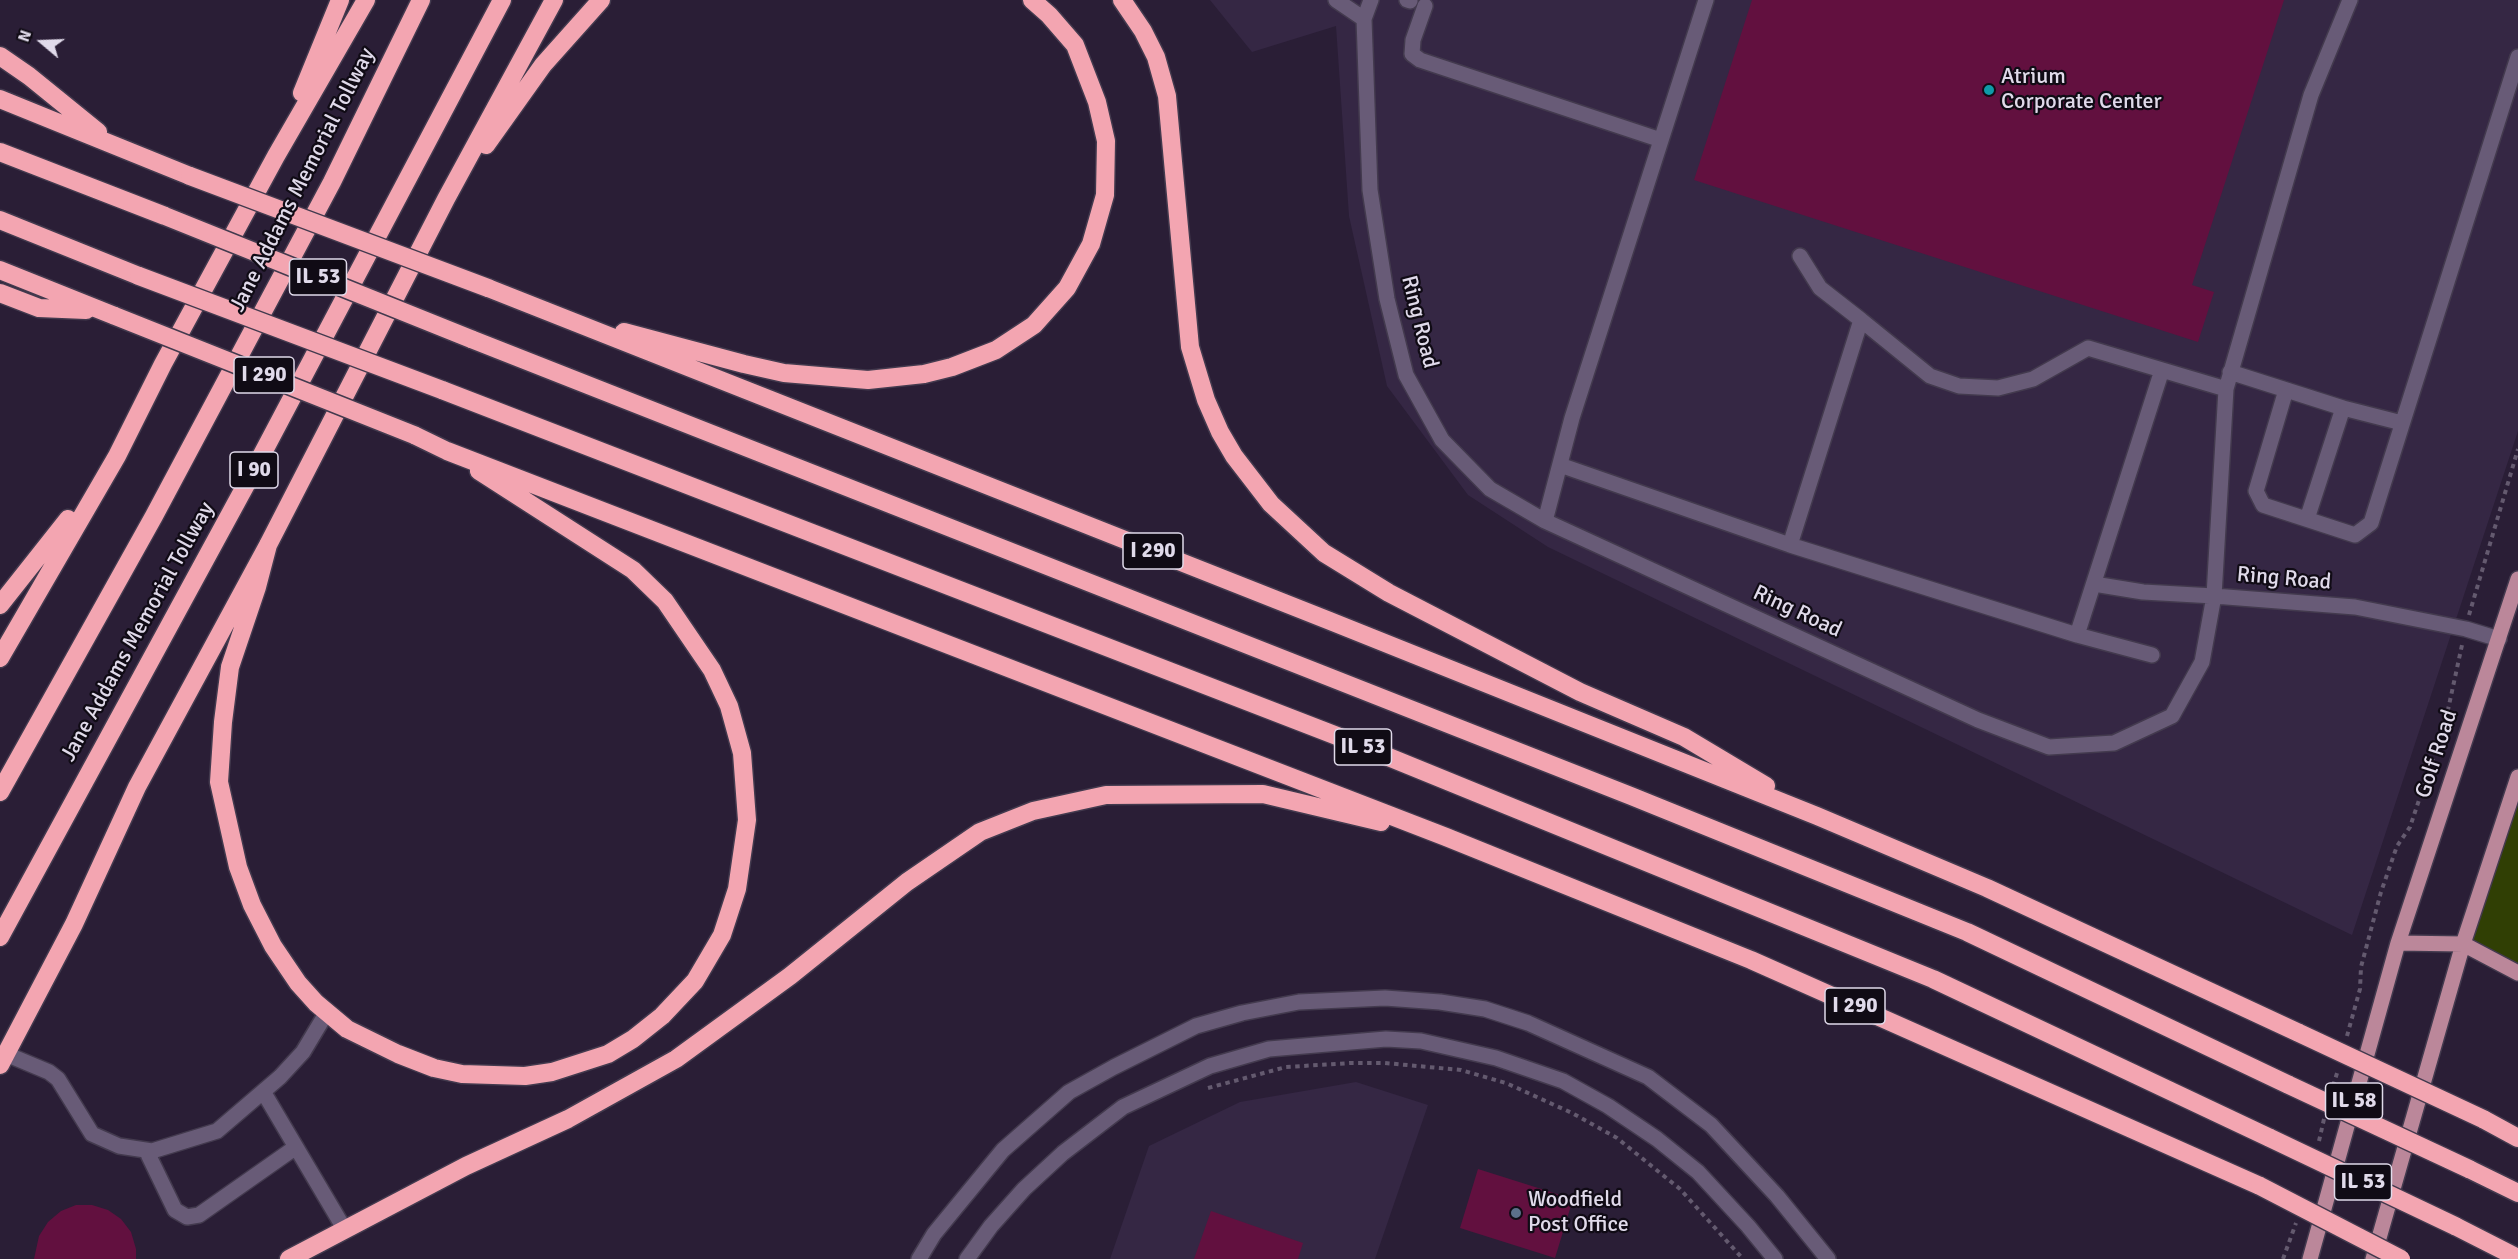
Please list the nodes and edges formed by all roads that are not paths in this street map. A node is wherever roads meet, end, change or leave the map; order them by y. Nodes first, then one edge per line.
1 (339, 0) edge
2 (366, 0) edge
3 (421, 0) edge
4 (502, 0) edge
5 (554, 0) edge
6 (601, 0) edge
7 (1032, 0) edge
8 (1122, 0) edge
9 (1336, 0) edge
10 (1371, 0) edge
11 (1706, 0) edge
12 (2350, 0) edge
13 (1425, 6) dead end
14 (1364, 19) junction
15 (0, 56) edge
16 (2518, 57) edge
17 (0, 99) edge
18 (1661, 140) junction
19 (114, 145) junction
20 (0, 152) edge
21 (276, 156) junction
22 (446, 199) junction
23 (0, 220) edge
24 (1800, 256) dead end
25 (0, 270) edge
26 (0, 293) edge
27 (547, 311) junction
28 (108, 313) junction
29 (1861, 320) junction
30 (2162, 370) junction
31 (2230, 372) junction
32 (2226, 389) junction
33 (2286, 390) junction
34 (2343, 408) junction
35 (2402, 423) junction
36 (447, 451) junction
37 (117, 456) junction
38 (1560, 465) junction
39 (2307, 519) junction
40 (1545, 521) junction
41 (268, 545) junction
42 (1790, 545) junction
43 (2518, 579) edge
44 (2094, 584) junction
45 (2214, 596) junction
46 (0, 605) edge
47 (2077, 635) junction
48 (2499, 639) junction
49 (2152, 655) dead end
50 (0, 658) edge
51 (2518, 777) edge
52 (0, 792) edge
53 (1817, 816) junction
54 (1446, 837) junction
55 (0, 937) edge
56 (2398, 944) junction
57 (2463, 944) junction
58 (2518, 973) edge
59 (327, 1012) junction
60 (3, 1060) edge
61 (264, 1093) junction
62 (2518, 1138) edge
63 (296, 1147) junction
64 (146, 1150) junction
65 (2518, 1193) edge
66 (345, 1230) junction
67 (2518, 1258) edge
68 (289, 1259) edge
69 (919, 1259) edge
70 (967, 1259) edge
71 (1775, 1259) edge
72 (1828, 1259) edge
73 (2310, 1259) edge
74 (2373, 1259) edge
75 (2401, 1259) edge

1 - 21 highway
2 - 21 highway
3 - 52 highway, Jane Addams Memorial Tollway
4 - 55 highway, Jane Addams Memorial Tollway / I 90
5 - 22 highway
6 - 22 highway
7 - 27 highway
8 - 53 highway
9 - 14 street
10 - 14 street, Ring Road
11 - 18 street
12 - 31 street
13 - 18 street
14 - 40 street, Ring Road
15 - 19 highway
16 - 35 street
17 - 19 highway
18 - 38 street
19 - 27 highway, I 290, bridge
20 - 65 highway, IL 53, bridge
21 - 37 highway
22 - 41 highway
23 - 67 highway, IL 53, bridge
24 - 29 street
25 - 28 highway
26 - 28 highway
27 - 53 highway, I 290
28 - 36 highway, I 290, bridge
29 - 30 street
29 - 42 street
30 - 32 street
30 - 44 street
31 - 32 street
31 - 33 street
32 - 45 street
33 - 34 street
33 - 39 street
34 - 35 street
34 - 39 street
35 - 39 street
36 - 54 highway, I 290
36 - 59 highway
37 - 46 highway
37 - 50 highway
38 - 40 street
38 - 42 street
40 - 45 street, Ring Road
41 - 59 highway
41 - 60 highway
42 - 47 street
43 - 48 main road, Golf Road / IL 58
44 - 45 street
44 - 47 street
45 - 48 street, Ring Road
47 - 49 street
48 - 56 main road, Golf Road / IL 58
51 - 57 main road, IL 58
53 - 62 highway, I 290, bridge
54 - 66 highway
54 - 75 highway, I 290, bridge
56 - 57 main road
56 - 73 main road, IL 58
57 - 58 main road
57 - 74 main road, IL 58
59 - 61 street
60 - 64 street
61 - 63 street
61 - 64 street
63 - 64 street
63 - 66 street
66 - 68 highway
69 - 72 street
70 - 71 street

